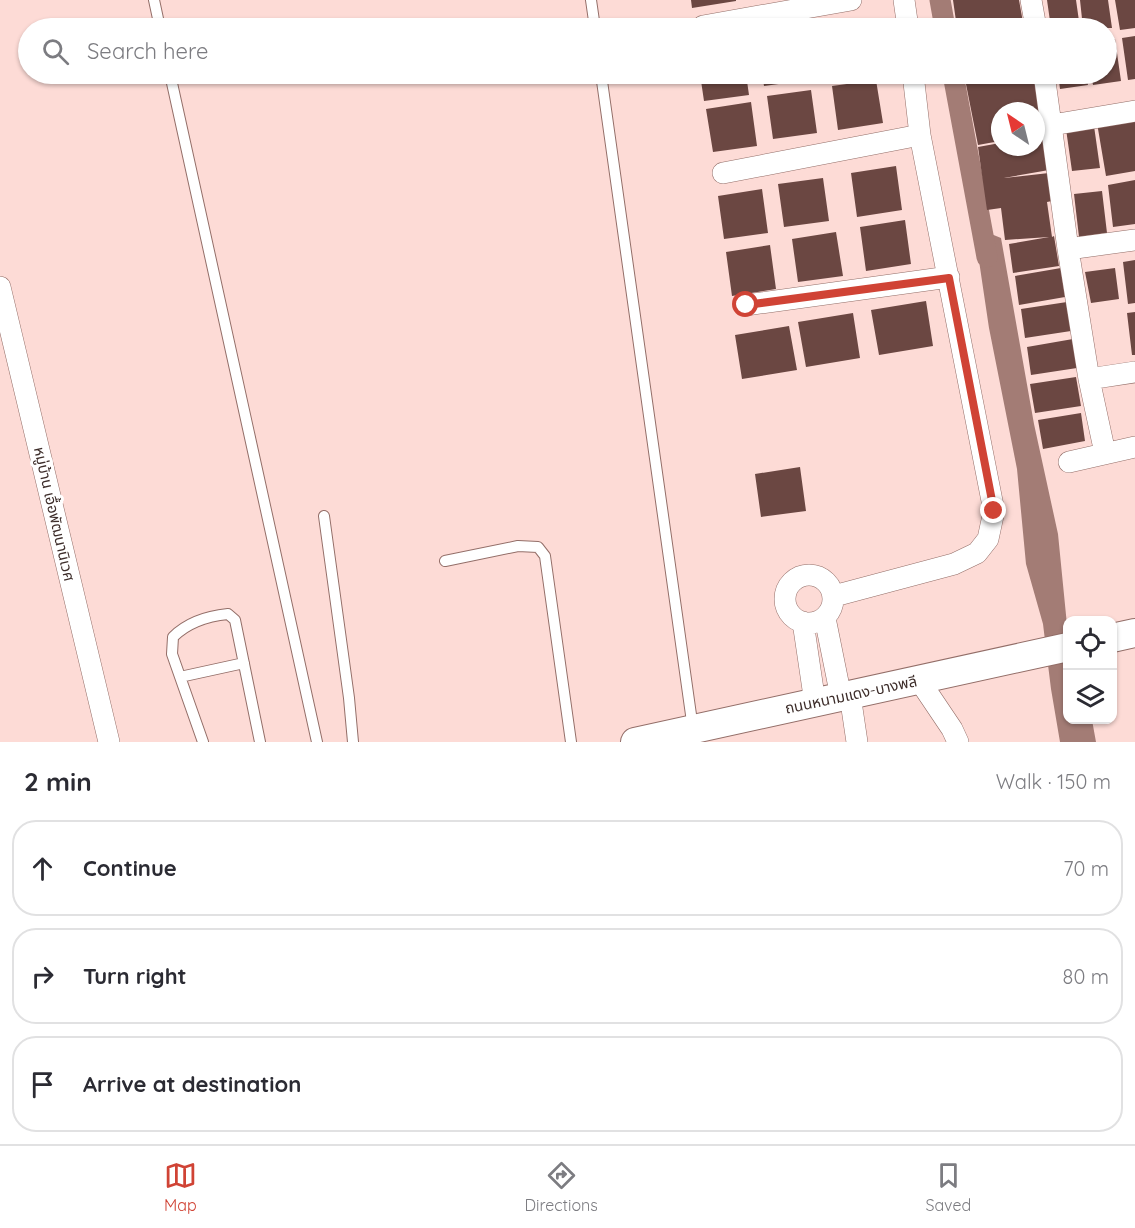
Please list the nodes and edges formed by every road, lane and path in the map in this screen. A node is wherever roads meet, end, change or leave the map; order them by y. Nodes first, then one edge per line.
1 (154, 0) edge
2 (591, 0) edge
3 (851, 0) edge
4 (904, 0) edge
5 (1031, 0) edge
6 (158, 18) edge
7 (594, 18) edge
8 (749, 18) edge
9 (907, 18) edge
10 (1034, 18) edge
11 (172, 84) edge
12 (602, 84) edge
13 (914, 84) edge
14 (1046, 84) edge
15 (1135, 111) edge
16 (1052, 125) junction
17 (920, 135) junction
18 (723, 173) dead end
19 (1135, 240) edge
20 (1068, 249) junction
21 (949, 278) junction
22 (0, 287) edge
23 (746, 305) dead end
24 (1135, 372) edge
25 (1089, 379) junction
26 (1135, 447) edge
27 (1105, 453) junction
28 (1069, 462) dead end
29 (324, 516) dead end
30 (445, 561) dead end
31 (834, 596) junction
32 (825, 618) junction
33 (802, 622) junction
34 (1135, 633) edge
35 (1117, 637) edge
36 (1063, 648) edge
37 (244, 663) junction
38 (180, 677) junction
39 (919, 680) junction
40 (835, 698) junction
41 (693, 729) junction
42 (109, 742) edge
43 (203, 742) edge
44 (260, 742) edge
45 (317, 742) edge
46 (353, 742) edge
47 (570, 742) edge
48 (635, 742) edge
49 (856, 742) edge
50 (958, 742) edge

1 - 6 lane
2 - 7 lane
3 - 8 street
4 - 9 street
5 - 10 street
11 - 45 lane
12 - 41 lane
13 - 17 street
14 - 16 street
15 - 16 street
16 - 20 street
17 - 18 street
17 - 21 street
19 - 20 street
20 - 25 street
21 - 23 street
21 - 31 street
22 - 42 street, หมู่บ้าน เอื้อพัฒนานิเวศ
24 - 25 street
25 - 27 street
26 - 27 street
27 - 28 street
29 - 46 lane
30 - 47 lane
31 - 32 street
31 - 33 street
32 - 33 street
32 - 40 street
33 - 40 street
34 - 35 main road
36 - 39 main road, ถนนหนามแดง-บางพลี
37 - 38 lane
37 - 38 lane
37 - 44 lane
38 - 43 lane
39 - 40 main road, ถนนหนามแดง-บางพลี
39 - 50 street
40 - 41 main road, ถนนหนามแดง-บางพลี
40 - 49 street
41 - 48 main road, ถนนหนามแดง-บางพลี

